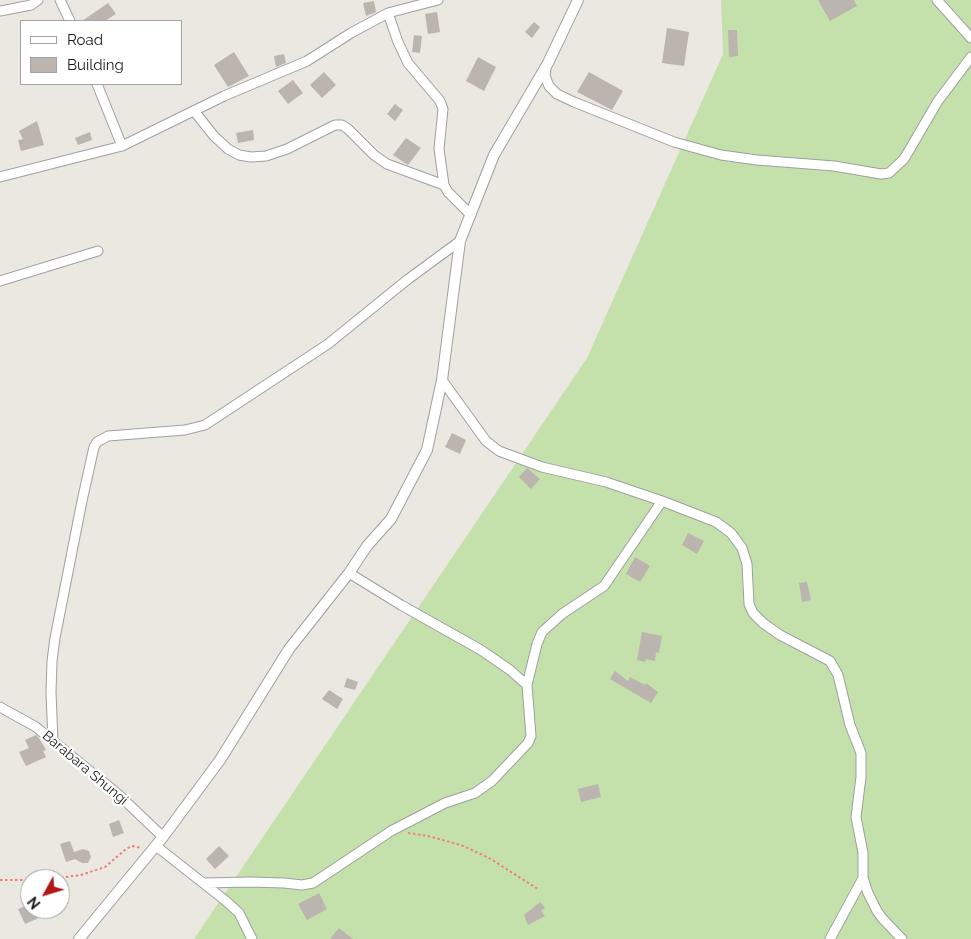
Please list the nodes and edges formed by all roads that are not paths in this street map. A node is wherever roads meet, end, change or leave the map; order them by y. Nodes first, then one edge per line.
1 (38, 0) edge
2 (60, 0) edge
3 (438, 0) edge
4 (578, 0) edge
5 (937, 0) edge
6 (404, 5) edge
7 (0, 11) edge
8 (388, 13) junction
9 (70, 20) edge
10 (971, 38) edge
11 (971, 57) edge
12 (548, 62) junction
13 (97, 85) edge
14 (194, 111) junction
15 (122, 146) junction
16 (0, 177) edge
17 (444, 185) junction
18 (471, 215) junction
19 (460, 241) junction
20 (98, 251) dead end
21 (0, 280) edge
22 (442, 380) junction
23 (662, 501) junction
24 (349, 573) junction
25 (527, 685) junction
26 (0, 707) edge
27 (53, 742) junction
28 (157, 845) junction
29 (863, 878) junction
30 (204, 883) junction
31 (79, 939) edge
32 (252, 939) edge
33 (830, 939) edge
34 (902, 939) edge

1 - 7 street
2 - 9 street
3 - 6 street
4 - 12 street
5 - 10 street
6 - 8 street
8 - 14 street
8 - 17 street
11 - 12 street
12 - 18 street
13 - 15 street
14 - 15 street
14 - 17 street
15 - 16 street
17 - 18 street
18 - 19 street
19 - 22 street
19 - 27 street
20 - 21 street
22 - 23 street
22 - 24 street
23 - 25 street
23 - 29 street
24 - 25 street
24 - 28 street
25 - 30 street
26 - 27 street, Barabara Shungi
27 - 28 street, Barabara Shungi
28 - 30 street, Barabara Shungi
28 - 31 street
29 - 33 street
29 - 34 street
30 - 32 street, Barabara Shungi

